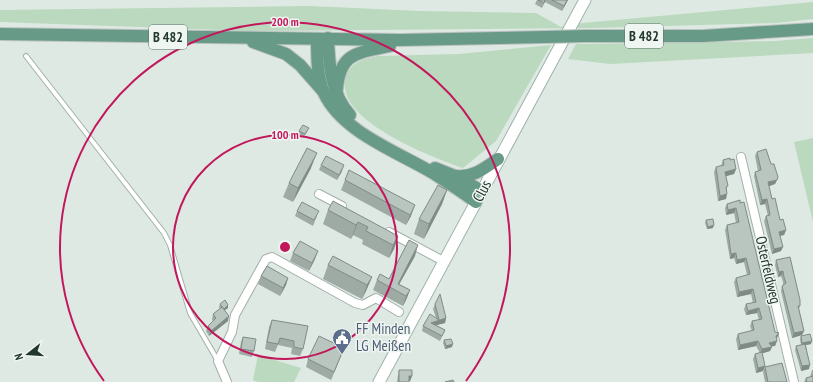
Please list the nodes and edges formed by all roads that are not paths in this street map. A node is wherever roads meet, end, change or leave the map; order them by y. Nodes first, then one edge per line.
1 (585, 0) edge
2 (813, 29) edge
3 (1, 34) edge
4 (322, 38) junction
5 (246, 39) junction
6 (400, 40) junction
7 (26, 56) dead end
8 (324, 92) junction
9 (337, 95) junction
10 (741, 157) dead end
11 (498, 160) junction
12 (455, 176) junction
13 (319, 194) dead end
14 (479, 197) junction
15 (347, 209) edge
16 (382, 228) edge
17 (445, 262) junction
18 (399, 312) dead end
19 (218, 361) junction
20 (227, 382) edge
21 (379, 382) edge
22 (794, 382) edge

1 - 11 main road, Clus
2 - 6 main road, B 482, bridge
3 - 5 main road, B 482
4 - 5 main road, B 482
4 - 6 main road, B 482
4 - 8 main road
4 - 9 main road
5 - 8 main road
6 - 9 main road
7 - 19 lane
8 - 14 main road
9 - 12 main road
10 - 22 street, Osterfeldweg
11 - 12 main road
11 - 14 main road, Clus
12 - 14 main road
13 - 15 street
14 - 17 main road, Clus
16 - 17 street
17 - 21 main road, Clus
18 - 19 street
19 - 20 street

